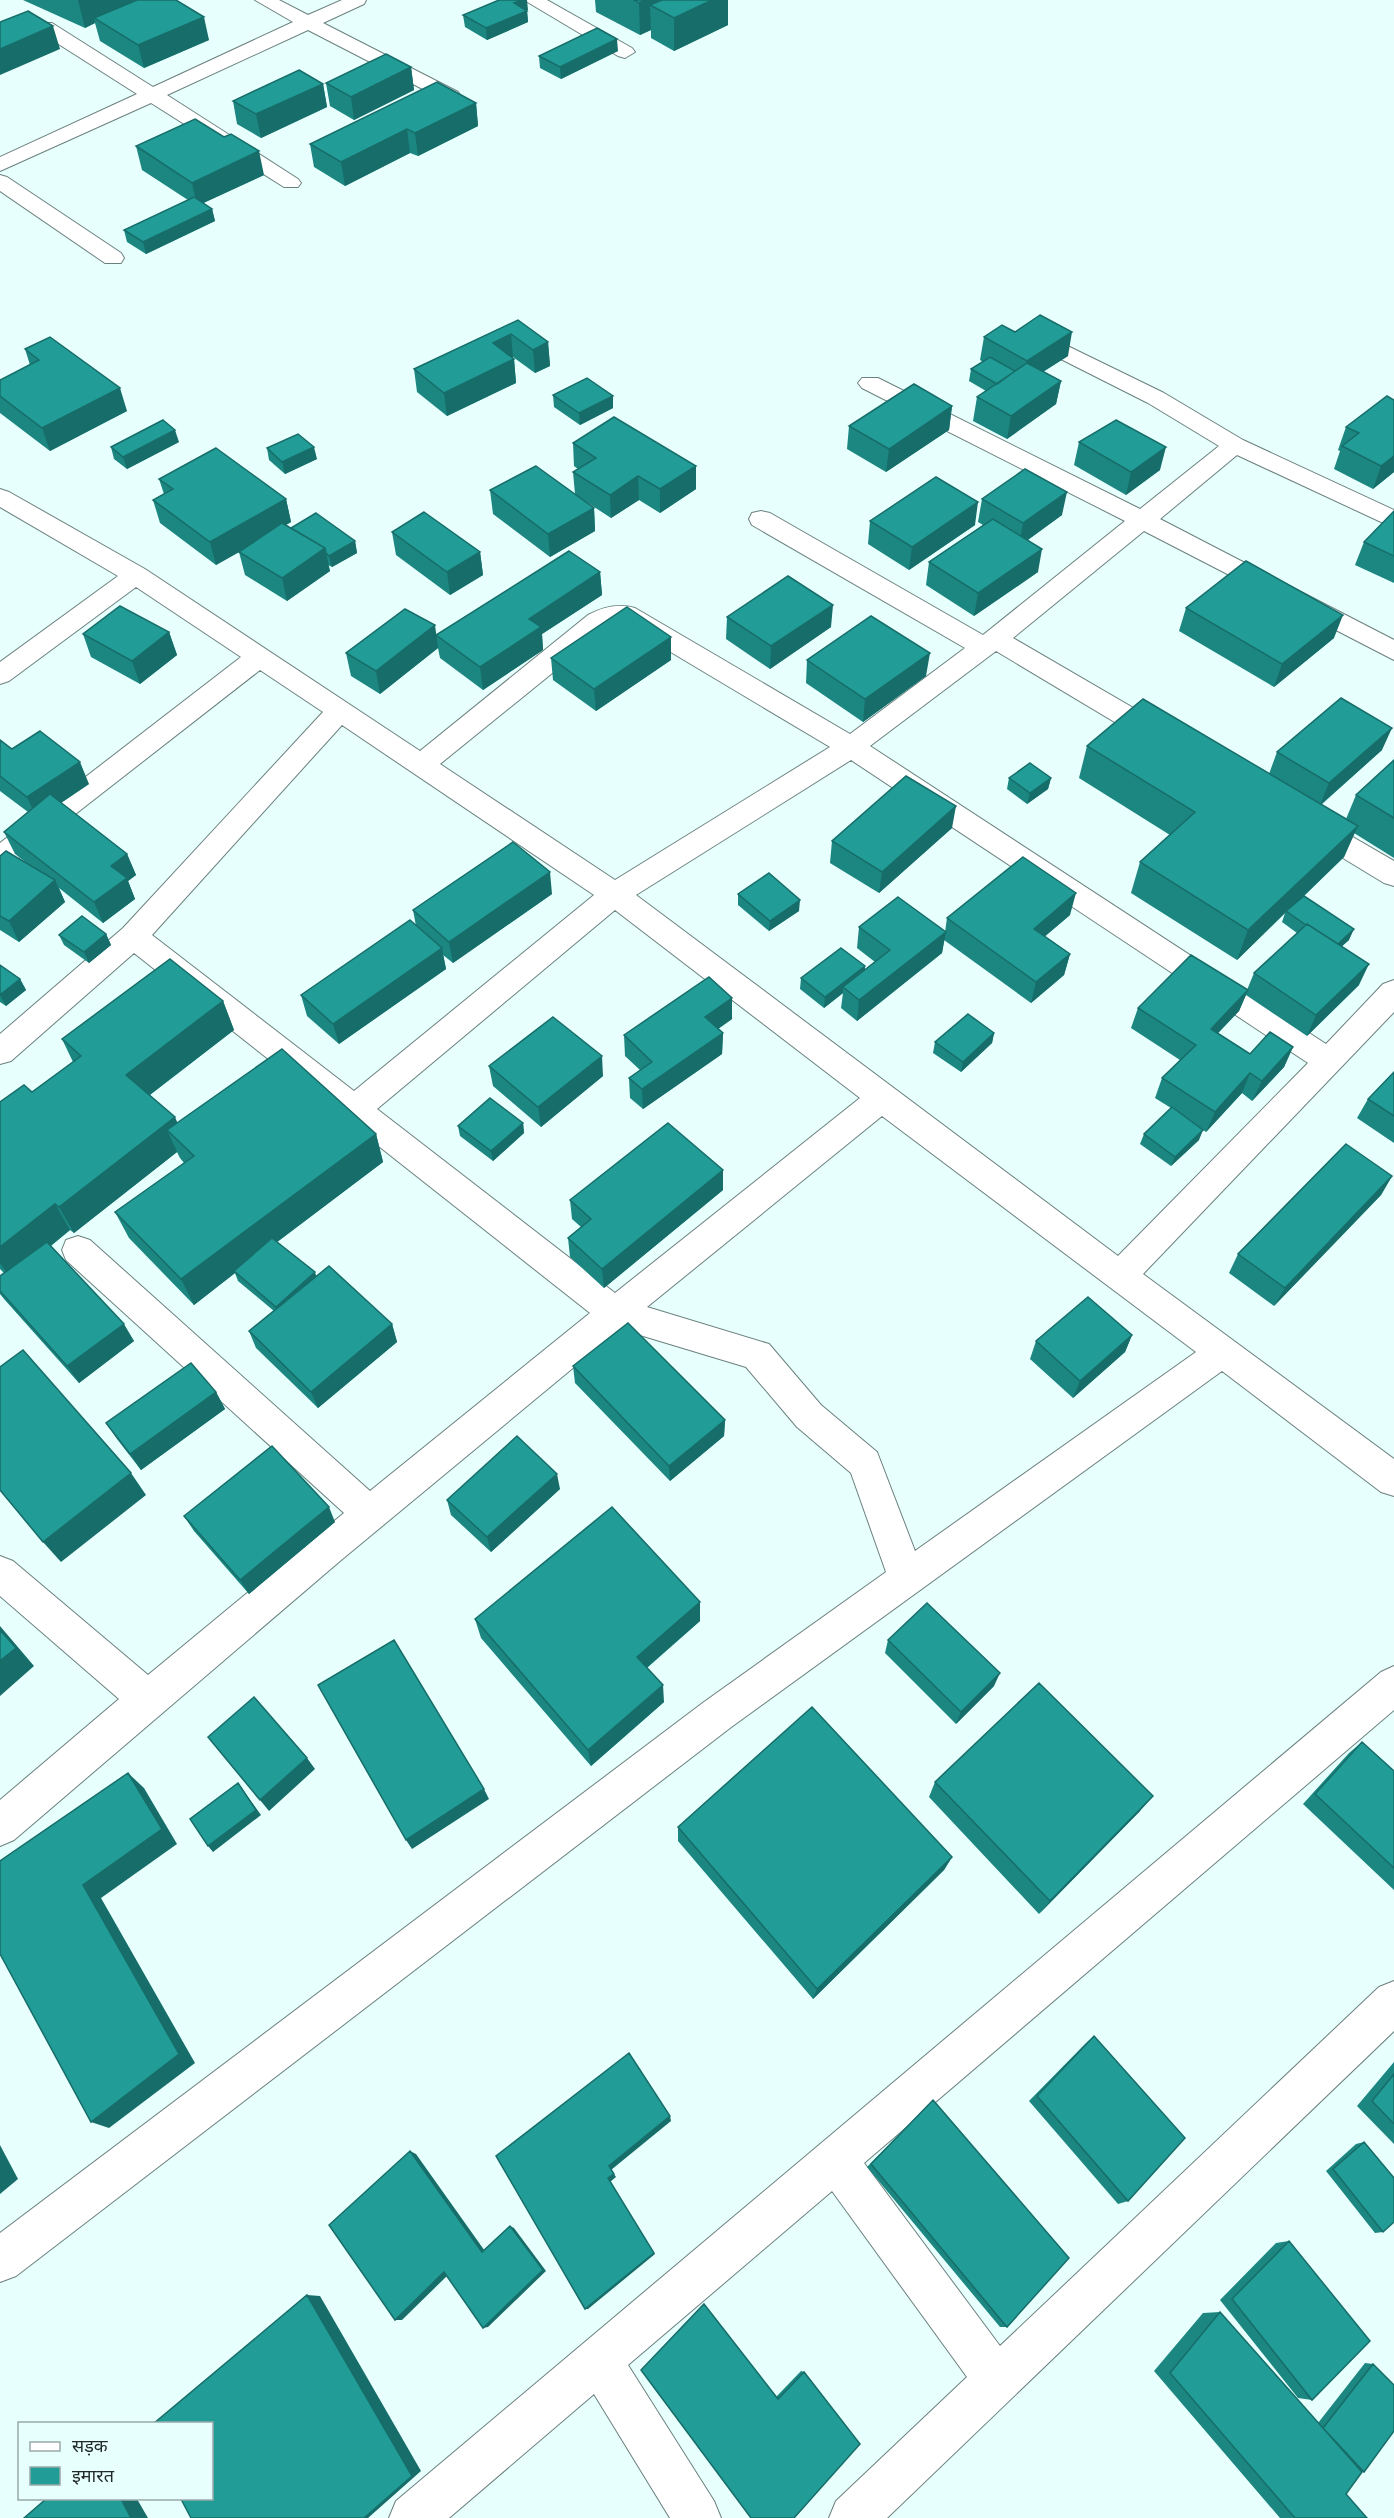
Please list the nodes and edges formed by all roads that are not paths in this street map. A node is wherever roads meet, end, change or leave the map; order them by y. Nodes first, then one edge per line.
1 (264, 0) edge
2 (357, 0) edge
3 (533, 0) edge
4 (308, 23) junction
5 (45, 27) edge
6 (625, 52) dead end
7 (153, 94) junction
8 (451, 96) edge
9 (0, 165) edge
10 (0, 181) edge
11 (291, 183) dead end
12 (113, 258) dead end
13 (1045, 342) edge
14 (870, 383) dead end
15 (1235, 445) junction
16 (0, 497) edge
17 (761, 519) dead end
18 (1143, 520) junction
19 (1394, 520) edge
20 (136, 575) junction
21 (990, 643) junction
22 (1394, 651) edge
23 (259, 657) junction
24 (0, 675) edge
25 (340, 711) junction
26 (851, 747) junction
27 (1189, 754) edge
28 (421, 765) junction
29 (1292, 814) edge
30 (0, 858) edge
31 (1394, 875) edge
32 (615, 894) junction
33 (133, 936) junction
34 (1394, 992) edge
35 (0, 1052) edge
36 (1329, 1061) junction
37 (882, 1098) junction
38 (353, 1110) junction
39 (78, 1250) dead end
40 (1120, 1276) junction
41 (614, 1312) junction
42 (1222, 1352) junction
43 (1394, 1480) edge
44 (370, 1514) junction
45 (0, 1573) edge
46 (907, 1579) junction
47 (1394, 1685) edge
48 (148, 1699) junction
49 (0, 1826) edge
50 (1394, 2002) edge
51 (835, 2159) junction
52 (0, 2260) edge
53 (599, 2360) junction
54 (998, 2380) junction
55 (412, 2518) edge
56 (697, 2518) edge
57 (853, 2518) edge

1 - 4 street
2 - 4 street
3 - 6 street
4 - 7 street
4 - 8 street
5 - 7 street
7 - 9 street
7 - 11 street
10 - 12 street
13 - 15 street
14 - 18 street
15 - 18 street
15 - 19 street
16 - 20 street
17 - 21 street
18 - 21 street
18 - 22 street
20 - 23 street
20 - 24 street
21 - 26 street
21 - 27 street
23 - 25 street
23 - 30 street
25 - 28 street
25 - 33 street
26 - 28 street
26 - 32 street
26 - 36 street
28 - 32 street
29 - 31 street
32 - 37 street
32 - 38 street
33 - 35 street
33 - 38 street
34 - 36 street
36 - 40 street
37 - 40 street
37 - 41 street
38 - 41 street
39 - 44 street
40 - 42 street
41 - 44 street
41 - 46 street
42 - 43 street
42 - 46 street
44 - 48 street
45 - 48 street
46 - 52 street
47 - 51 street
48 - 49 street
50 - 54 street
51 - 53 street
51 - 54 street
53 - 55 street
53 - 56 street
54 - 57 street

